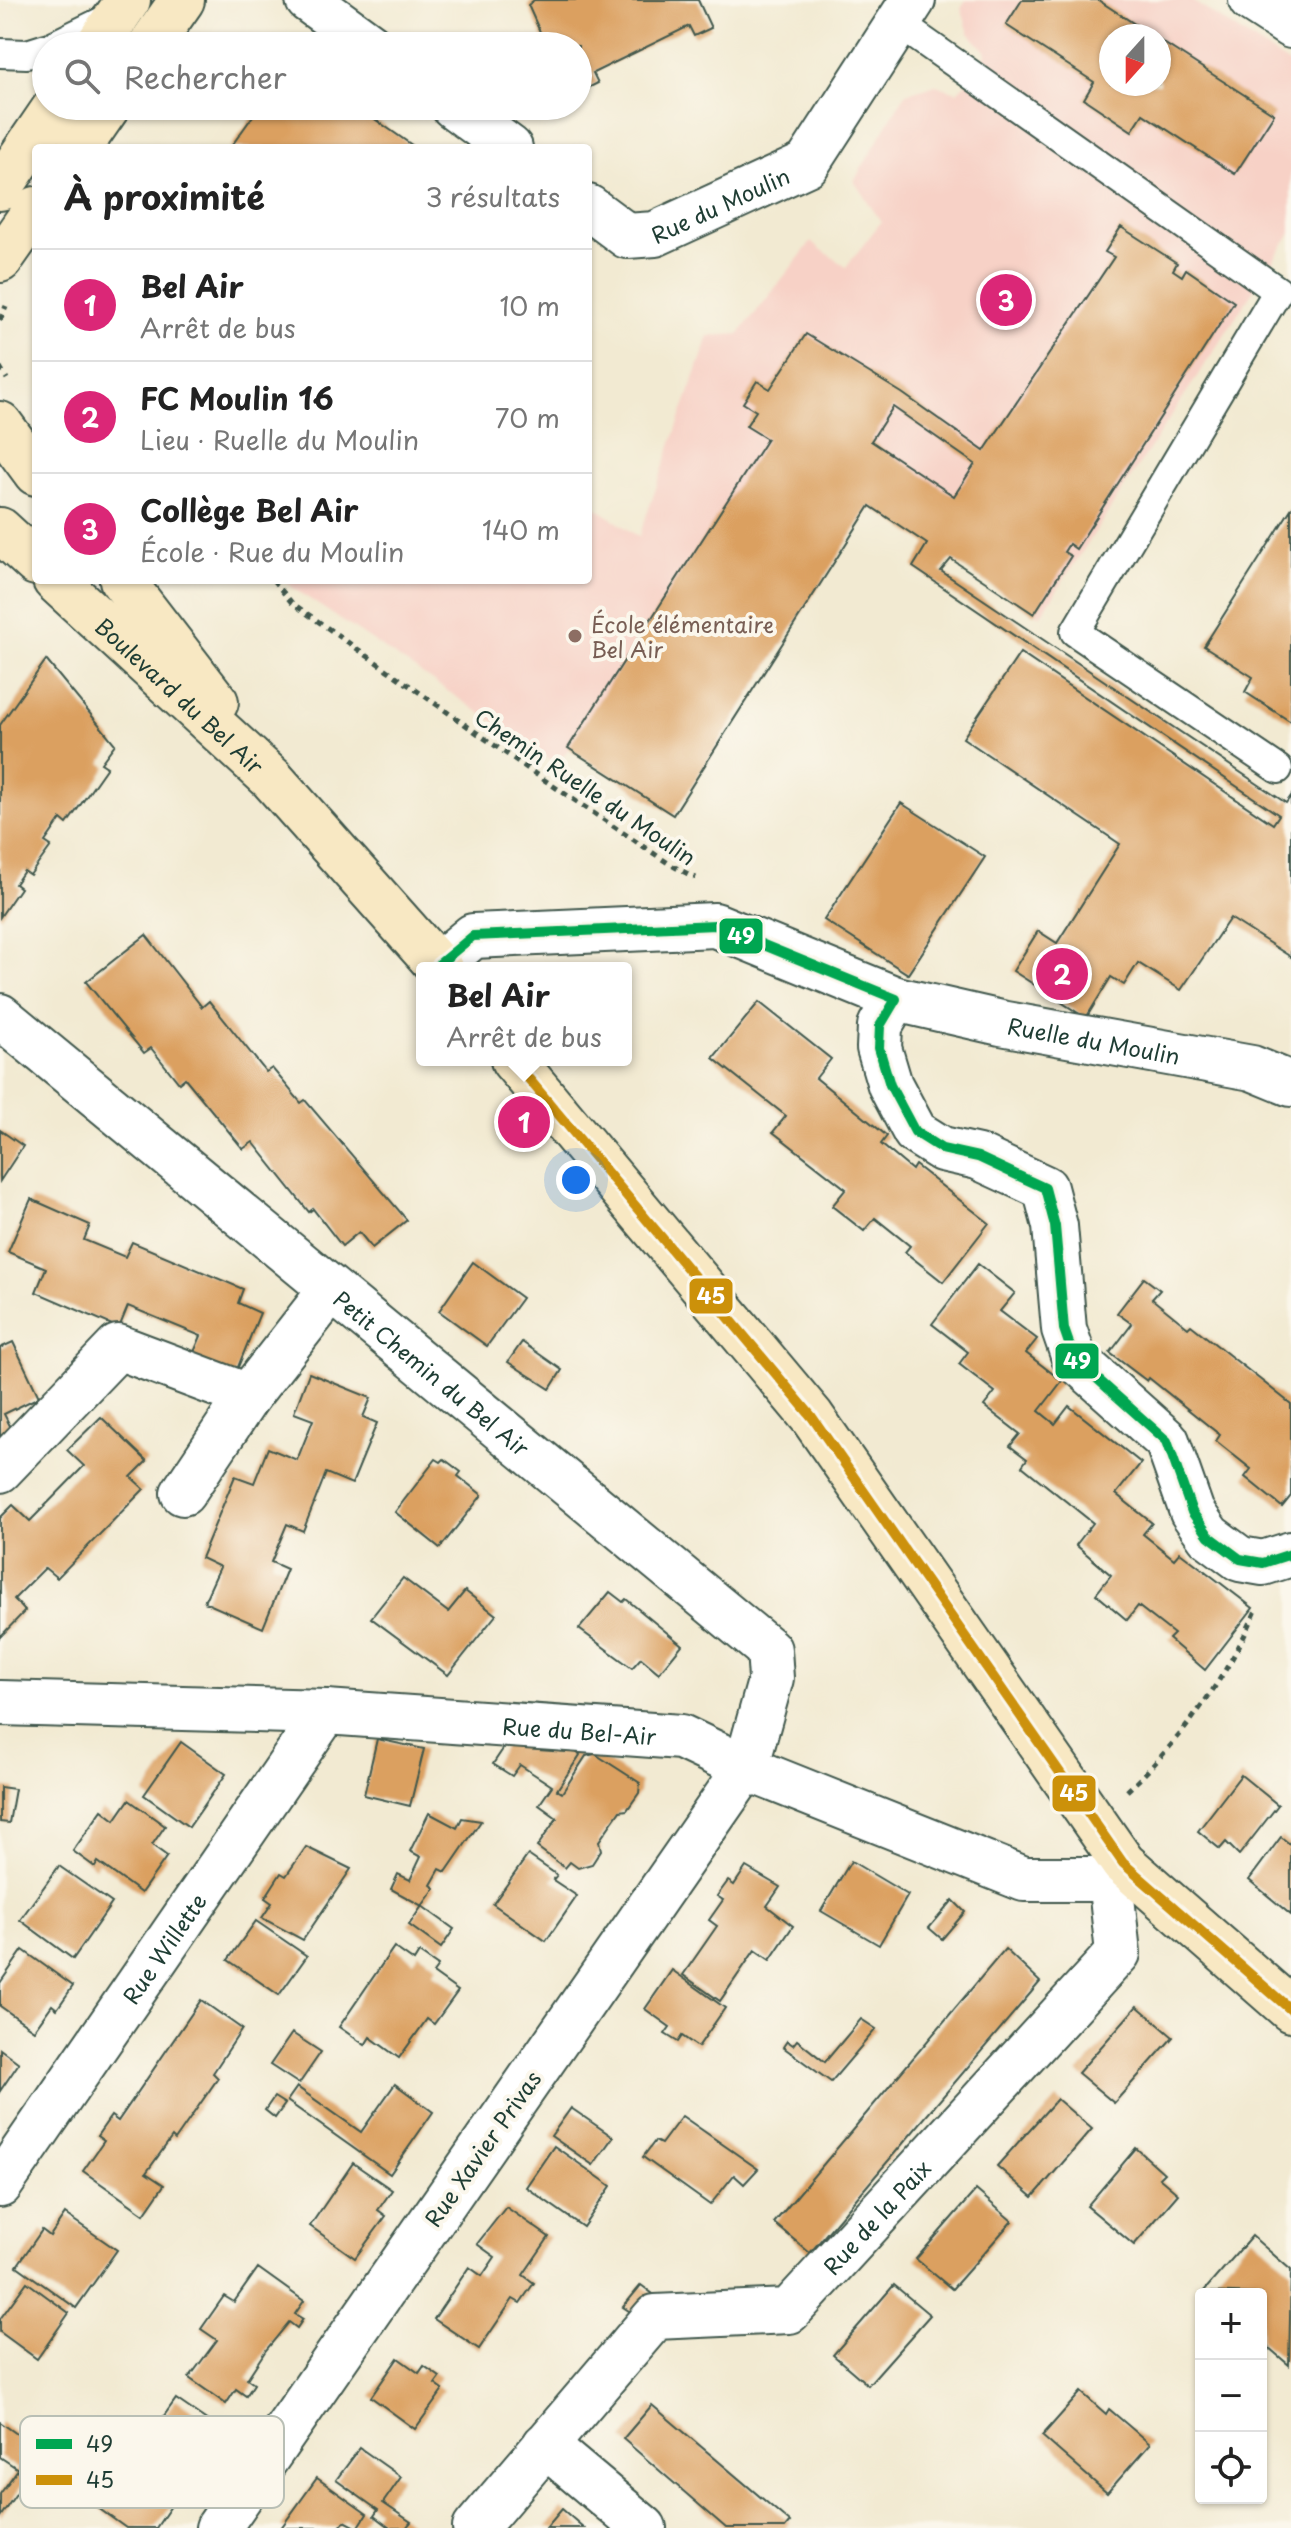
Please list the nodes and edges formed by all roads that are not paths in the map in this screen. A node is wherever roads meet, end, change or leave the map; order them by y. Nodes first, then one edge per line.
1 (182, 0) edge
2 (308, 0) edge
3 (1251, 0) edge
4 (906, 12) edge
5 (115, 20) edge
6 (1291, 26) edge
7 (86, 32) edge
8 (160, 32) edge
9 (352, 32) edge
10 (32, 52) edge
11 (0, 53) edge
12 (40, 120) edge
13 (46, 120) edge
14 (98, 120) edge
15 (472, 120) edge
16 (82, 144) edge
17 (505, 144) edge
18 (0, 154) edge
19 (0, 188) edge
20 (592, 210) edge
21 (32, 215) edge
22 (0, 260) edge
23 (0, 424) edge
24 (32, 468) edge
25 (0, 530) edge
26 (32, 559) edge
27 (59, 584) edge
28 (125, 584) edge
29 (1278, 769) dead end
30 (271, 778) junction
31 (435, 962) edge
32 (444, 962) edge
33 (896, 999) junction
34 (0, 1016) edge
35 (518, 1066) edge
36 (1291, 1084) edge
37 (331, 1290) junction
38 (248, 1396) junction
39 (0, 1470) edge
40 (183, 1493) dead end
41 (1277, 1558) edge
42 (0, 1703) edge
43 (326, 1712) junction
44 (746, 1768) junction
45 (1116, 1871) junction
46 (1291, 2010) edge
47 (0, 2185) edge
48 (284, 2433) edge
49 (545, 2445) junction
50 (232, 2508) edge
51 (218, 2528) edge
52 (475, 2528) edge
53 (644, 2528) edge

1 - 8 main road
2 - 9 street
3 - 6 street
4 - 20 street, Rue du Moulin
4 - 29 lane
5 - 7 lane
10 - 11 lane
12 - 18 main road
13 - 19 main road
14 - 16 main road
15 - 17 street
21 - 22 main road
23 - 24 main road
25 - 26 main road
27 - 30 main road, Boulevard du Bel Air
28 - 30 main road, Boulevard du Bel Air
30 - 31 main road, Boulevard du Bel Air
32 - 33 street, Ruelle du Moulin
33 - 36 street, Ruelle du Moulin
33 - 41 street
34 - 37 street, Petit Chemin du Bel Air
35 - 45 main road
37 - 38 street
37 - 44 street, Petit Chemin du Bel Air
38 - 39 street
38 - 40 street
42 - 43 street, Rue du Bel-Air
43 - 44 street, Rue du Bel-Air
43 - 47 street, Rue Willette
44 - 45 street, Rue du Bel-Air
44 - 48 street, Rue Xavier Privas
45 - 46 main road
45 - 49 street, Rue de la Paix
49 - 52 street, Rue de la Paix
49 - 53 street
50 - 51 street, Rue Xavier Privas

